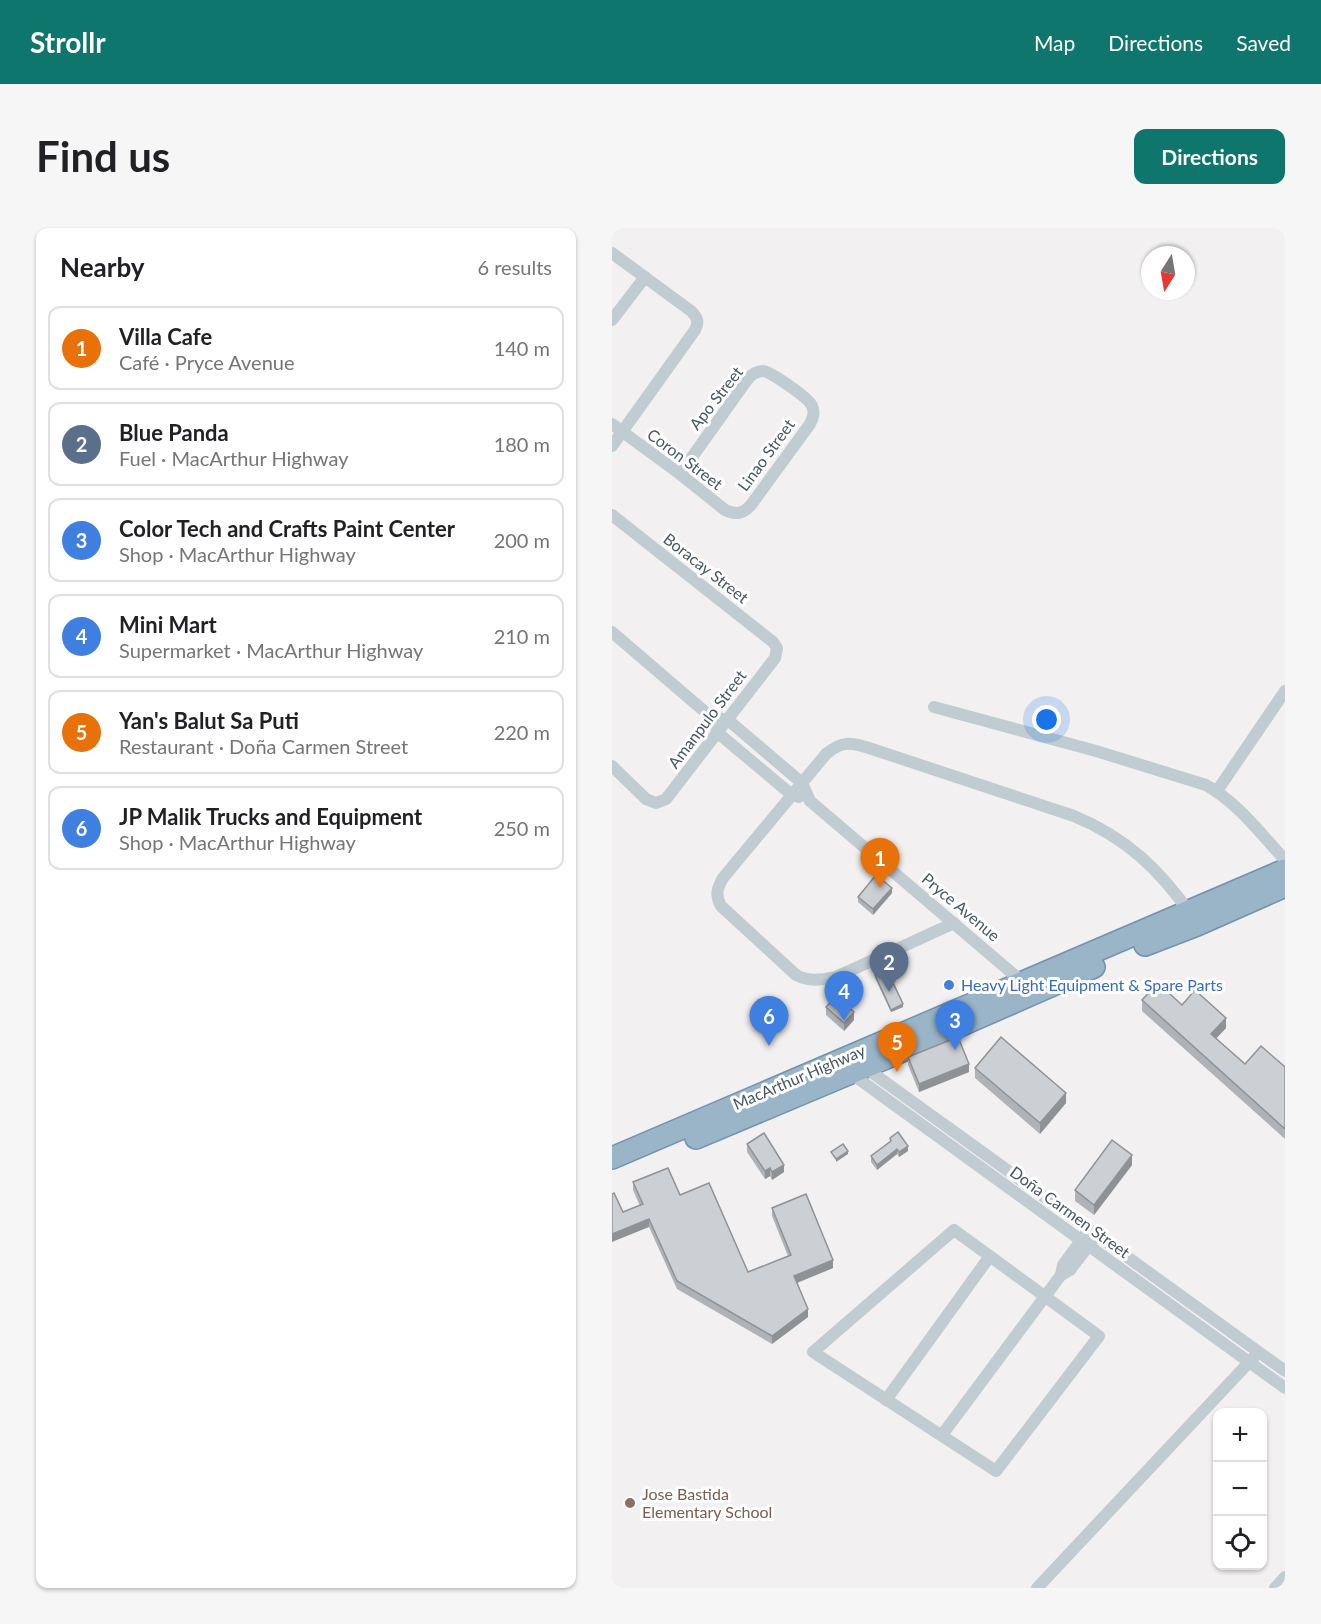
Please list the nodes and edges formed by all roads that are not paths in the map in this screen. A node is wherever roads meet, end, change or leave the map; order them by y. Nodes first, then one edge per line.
1 (612, 253) edge
2 (645, 277) junction
3 (612, 320) edge
4 (758, 371) joint
5 (617, 428) edge
6 (612, 446) edge
7 (680, 474) junction
8 (740, 513) joint
9 (612, 515) edge
10 (612, 632) edge
11 (777, 648) joint
12 (1285, 692) edge
13 (934, 707) dead end
14 (711, 717) junction
15 (728, 720) junction
16 (718, 733) junction
17 (612, 766) edge
18 (802, 783) junction
19 (1217, 791) junction
20 (792, 795) junction
21 (810, 801) junction
22 (1285, 860) edge
23 (1285, 870) edge
24 (1285, 886) edge
25 (1193, 918) junction
26 (954, 923) junction
27 (1028, 987) junction
28 (850, 1064) junction
29 (642, 1153) junction
30 (612, 1158) edge
31 (612, 1172) edge
32 (1093, 1232) junction
33 (1085, 1243) junction
34 (990, 1256) junction
35 (1045, 1296) junction
36 (1258, 1352) junction
37 (1249, 1362) junction
38 (1285, 1371) edge
39 (1285, 1388) edge
40 (886, 1400) junction
41 (942, 1436) junction
42 (1285, 1577) edge
43 (1037, 1588) edge
44 (1275, 1588) edge

1 - 2 street
2 - 3 street
2 - 5 street
4 - 7 street, Apo Street
4 - 8 street, Linao Street
5 - 6 street
5 - 7 street, Coron Street
7 - 8 street, Coron Street
9 - 11 street, Boracay Street
10 - 14 street, Pryce Avenue
11 - 15 street, Amanpulo Street
12 - 19 street
13 - 19 street
14 - 15 street
14 - 16 street, Pryce Avenue
15 - 16 street, Amanpulo Street
15 - 18 street, Pryce Avenue
16 - 17 street, Amanpulo Street
16 - 20 street, Pryce Avenue
18 - 20 street
18 - 21 street, Pryce Avenue
18 - 25 street
19 - 22 street
20 - 21 street, Pryce Avenue
20 - 26 street
21 - 26 street, Pryce Avenue
23 - 25 highway, MacArthur Highway
24 - 25 highway, MacArthur Highway
25 - 27 highway, MacArthur Highway
26 - 27 street, Pryce Avenue
27 - 28 highway, MacArthur Highway
28 - 29 highway, MacArthur Highway
28 - 32 street, Doña Carmen Street
28 - 33 street, Doña Carmen Street
29 - 30 highway, MacArthur Highway
29 - 31 highway, MacArthur Highway
32 - 33 street
32 - 36 street, Doña Carmen Street
33 - 35 street
33 - 37 street, Doña Carmen Street
34 - 35 street
34 - 40 street
34 - 40 street
35 - 41 street
35 - 41 street
36 - 37 street
36 - 38 street, Doña Carmen Street
37 - 39 street, Doña Carmen Street
37 - 43 street
40 - 41 street
42 - 44 street

